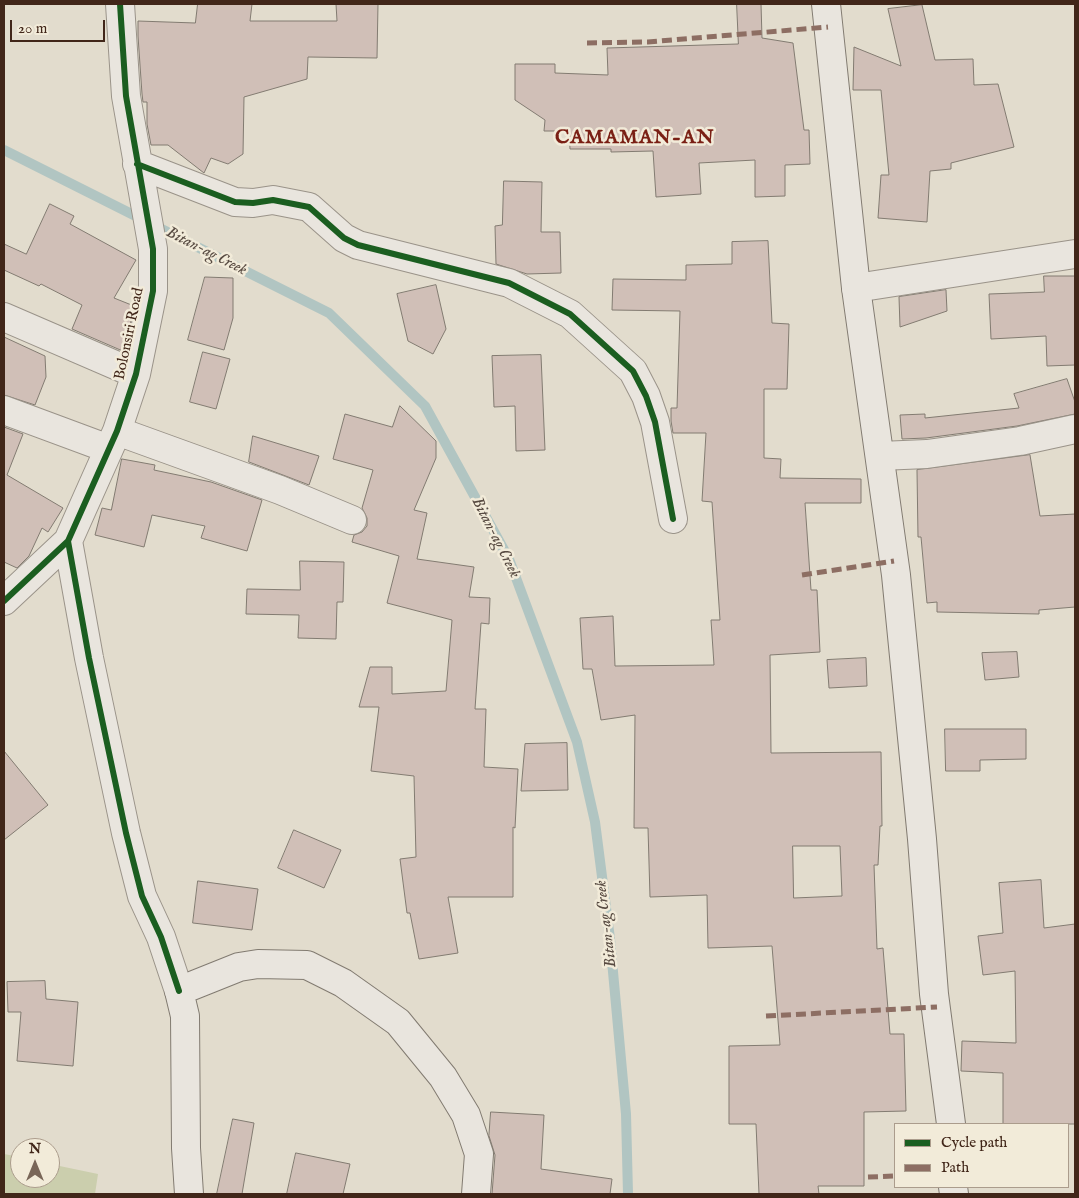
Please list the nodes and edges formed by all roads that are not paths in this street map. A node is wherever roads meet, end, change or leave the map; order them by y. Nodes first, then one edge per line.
1 (120, 4) edge
2 (826, 4) edge
3 (139, 175) junction
4 (1075, 254) edge
5 (856, 288) junction
6 (4, 317) edge
7 (136, 374) junction
8 (4, 410) edge
9 (1075, 429) edge
10 (113, 440) junction
11 (880, 456) junction
12 (673, 519) dead end
13 (352, 520) dead end
14 (68, 541) junction
15 (10, 587) edge
16 (179, 991) junction
17 (951, 1123) edge
18 (189, 1194) edge
19 (476, 1194) edge

1 - 3 street, Bolonsiri Road
2 - 5 street
3 - 7 street, Bolonsiri Road
3 - 12 street
4 - 5 street
5 - 11 street
6 - 7 street
7 - 10 street, Bolonsiri Road
8 - 10 street
9 - 11 street
10 - 13 street
10 - 14 street, Bolonsiri Road
11 - 17 street
14 - 15 street, Bolonsiri Road
14 - 16 street
16 - 18 street
16 - 19 street

